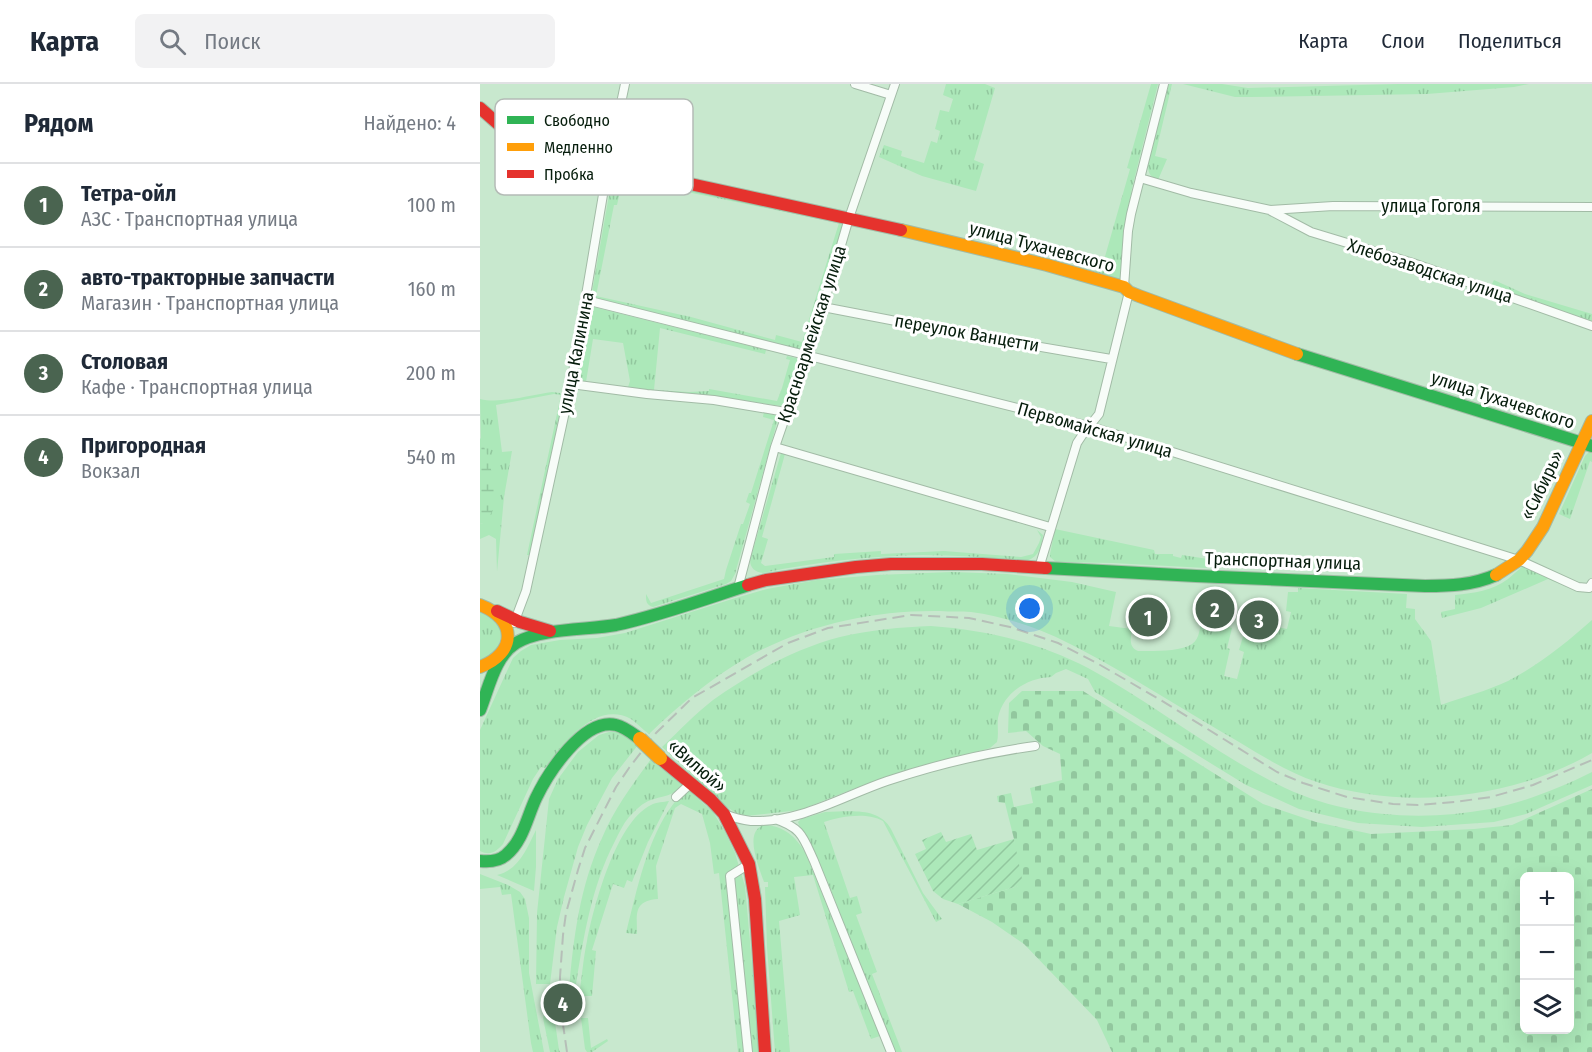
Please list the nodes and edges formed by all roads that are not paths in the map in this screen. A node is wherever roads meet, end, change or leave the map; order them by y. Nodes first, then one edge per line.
1 (625, 84) edge
2 (855, 84) edge
3 (895, 84) edge
4 (1164, 84) edge
5 (891, 94) junction
6 (622, 99) edge
7 (480, 108) edge
8 (495, 121) edge
9 (1140, 178) junction
10 (693, 184) edge
11 (603, 195) edge
12 (1592, 207) edge
13 (1270, 210) junction
14 (849, 218) junction
15 (1127, 290) junction
16 (586, 300) junction
17 (823, 307) junction
18 (1592, 326) edge
19 (806, 355) junction
20 (1111, 359) junction
21 (571, 384) junction
22 (786, 412) junction
23 (1592, 421) edge
24 (1089, 426) junction
25 (1587, 445) edge
26 (775, 447) junction
27 (1050, 527) junction
28 (1519, 560) junction
29 (1039, 568) junction
30 (1592, 583) edge
31 (738, 588) junction
32 (484, 605) edge
33 (515, 620) junction
34 (556, 632) junction
35 (507, 640) junction
36 (501, 656) junction
37 (480, 667) edge
38 (480, 710) edge
39 (1035, 746) dead end
40 (691, 783) junction
41 (676, 797) dead end
42 (724, 814) junction
43 (774, 819) junction
44 (480, 861) edge
45 (749, 864) junction
46 (748, 1052) edge
47 (765, 1052) edge
48 (891, 1052) edge

1 - 6 street, улица Калинина
2 - 5 street
3 - 5 street, Красноармейская улица
4 - 9 street
5 - 14 street, Красноармейская улица
7 - 8 main road, улица Тухачевского
9 - 13 street
9 - 15 street
10 - 14 main road, улица Тухачевского
11 - 16 street, улица Калинина
12 - 13 street, улица Гоголя
13 - 18 street, Хлебозаводская улица
14 - 15 main road, улица Тухачевского
14 - 17 street, Красноармейская улица
15 - 20 street
15 - 25 main road, улица Тухачевского
16 - 19 street, Первомайская улица
16 - 21 street, улица Калинина
17 - 19 street, Красноармейская улица
17 - 20 street, переулок Ванцетти
19 - 22 street, Красноармейская улица
19 - 24 street, Первомайская улица
20 - 24 street
21 - 22 street
21 - 33 street, улица Калинина
22 - 26 street, Красноармейская улица
23 - 25 main road, «Сибирь»
24 - 27 street
24 - 28 street, Первомайская улица
25 - 28 main road, «Сибирь»
26 - 27 street
26 - 31 street, Красноармейская улица
27 - 29 street
28 - 29 main road, Транспортная улица
28 - 30 street, Первомайская улица
29 - 31 main road, Транспортная улица
31 - 34 main road, Транспортная улица
32 - 33 main road
32 - 35 main road
33 - 34 main road
33 - 35 street, улица Калинина
34 - 36 main road, Транспортная улица
35 - 36 main road
36 - 37 main road, Транспортная улица
36 - 38 main road
39 - 43 street
40 - 41 street
40 - 42 main road, «Вилюй»
40 - 44 main road, «Вилюй», bridge
42 - 43 street
42 - 45 main road, «Вилюй»
43 - 48 street
45 - 46 street
45 - 47 main road, «Вилюй»

